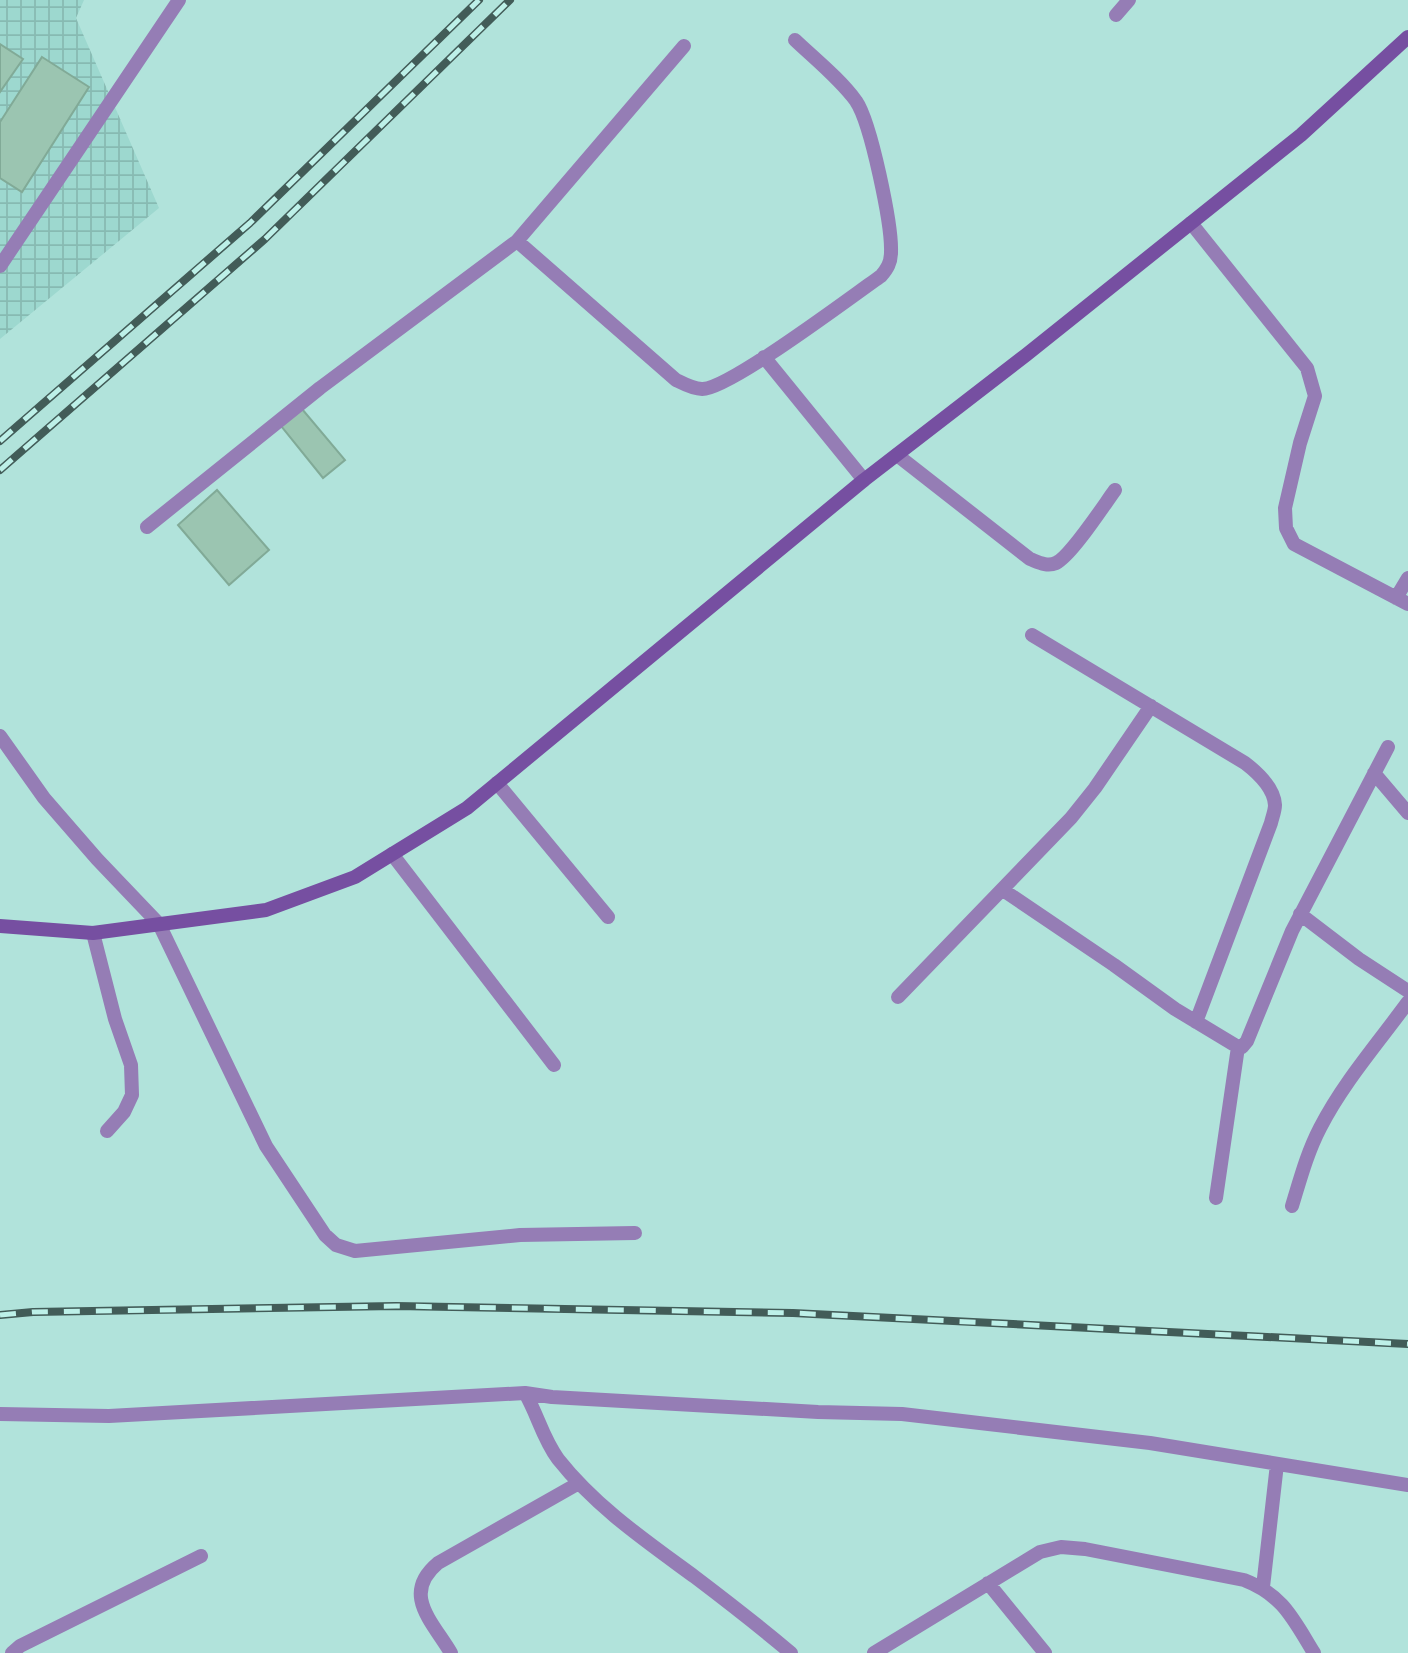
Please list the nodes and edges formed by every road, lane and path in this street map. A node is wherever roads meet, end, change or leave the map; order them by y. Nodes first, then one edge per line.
1 (179, 0) edge
2 (1129, 0) edge
3 (1116, 15) dead end
4 (1408, 37) edge
5 (795, 40) dead end
6 (684, 46) dead end
7 (1191, 223) junction
8 (517, 241) junction
9 (0, 266) edge
10 (764, 357) junction
11 (897, 455) junction
12 (864, 480) junction
13 (1115, 490) dead end
14 (147, 527) dead end
15 (1408, 578) edge
16 (1402, 601) edge
17 (1032, 635) dead end
18 (1151, 706) junction
19 (0, 736) edge
20 (1388, 747) dead end
21 (1374, 773) junction
22 (497, 783) junction
23 (1408, 813) edge
24 (392, 854) junction
25 (1003, 890) junction
26 (1300, 914) junction
27 (608, 917) dead end
28 (159, 924) junction
29 (0, 926) edge
30 (93, 933) junction
31 (1408, 991) edge
32 (898, 997) dead end
33 (1408, 1002) edge
34 (1196, 1022) junction
35 (1238, 1047) junction
36 (554, 1065) dead end
37 (107, 1131) dead end
38 (1216, 1198) dead end
39 (1292, 1206) dead end
40 (635, 1233) dead end
41 (525, 1393) junction
42 (0, 1414) edge
43 (1277, 1464) junction
44 (579, 1483) junction
45 (1408, 1485) edge
46 (201, 1556) dead end
47 (988, 1583) junction
48 (1263, 1587) junction
49 (12, 1653) edge
50 (451, 1653) edge
51 (792, 1653) edge
52 (874, 1653) edge
53 (1045, 1653) edge
54 (1314, 1653) edge

1 - 9 street
2 - 3 street
4 - 7 street
5 - 10 street
6 - 8 street
7 - 11 street
7 - 16 street
8 - 10 street
8 - 14 street
10 - 12 street
11 - 12 street
11 - 13 street
12 - 22 street
15 - 16 street
17 - 18 street
18 - 25 street
18 - 34 street
19 - 28 street
20 - 21 street
21 - 23 street
21 - 26 street
22 - 24 street
22 - 27 street
24 - 28 street
24 - 36 street
25 - 32 street
25 - 34 street
26 - 31 street
26 - 35 street
28 - 30 street
28 - 40 street
29 - 30 street
30 - 37 street
33 - 39 street
34 - 35 street
35 - 38 street
41 - 42 street
41 - 43 street
41 - 44 street
43 - 45 street
43 - 48 street
44 - 50 street
44 - 51 street
46 - 49 street
47 - 48 street
47 - 52 street
47 - 53 street
48 - 54 street

